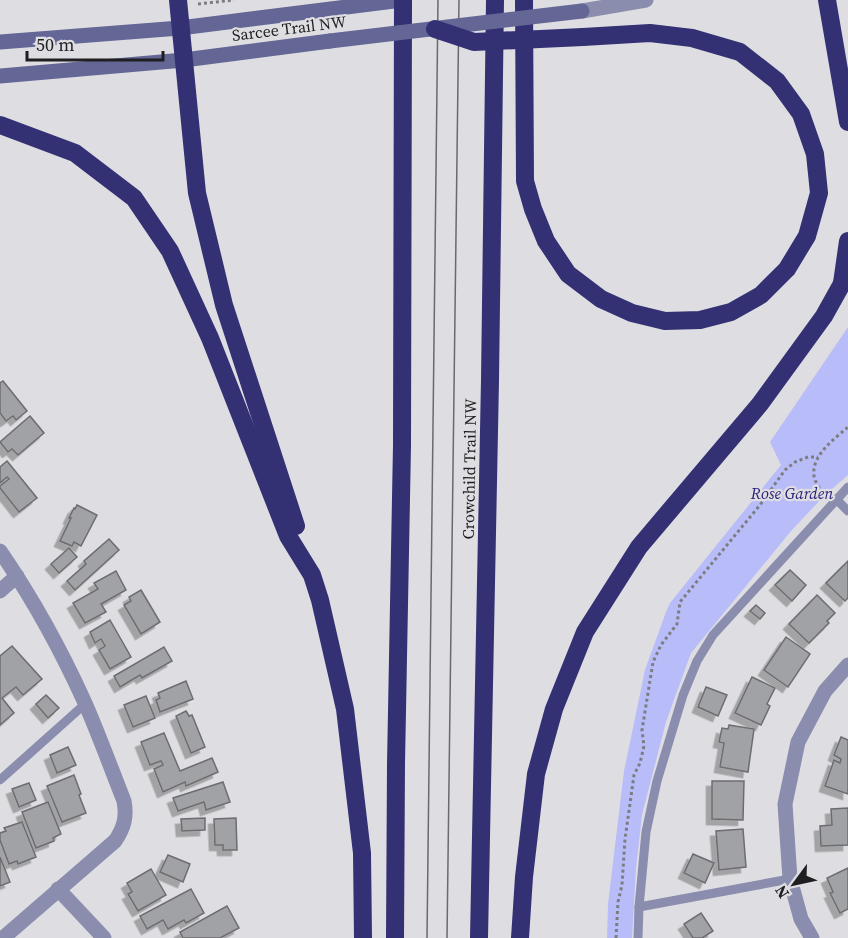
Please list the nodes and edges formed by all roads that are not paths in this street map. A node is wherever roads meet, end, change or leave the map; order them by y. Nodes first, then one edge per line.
1 (178, 0) edge
2 (402, 0) edge
3 (495, 0) edge
4 (524, 0) edge
5 (646, 0) edge
6 (827, 0) edge
7 (582, 11) joint
8 (180, 28) junction
9 (435, 29) junction
10 (0, 42) edge
11 (184, 60) junction
12 (0, 76) edge
13 (848, 122) edge
14 (0, 125) edge
15 (848, 241) edge
16 (845, 279) edge
17 (848, 487) edge
18 (834, 501) junction
19 (848, 511) edge
20 (0, 551) edge
21 (312, 575) junction
22 (17, 576) junction
23 (0, 591) edge
24 (848, 665) edge
25 (85, 704) junction
26 (0, 780) edge
27 (790, 879) junction
28 (58, 889) junction
29 (639, 908) junction
30 (3, 938) edge
31 (104, 938) edge
32 (363, 938) edge
33 (395, 938) edge
34 (479, 938) edge
35 (520, 938) edge
36 (638, 938) edge
37 (812, 938) edge

1 - 8 highway
2 - 8 main road, Sarcee Trail NW
2 - 33 highway
3 - 34 highway, Crowchild Trail NW
4 - 9 highway, bridge
5 - 7 street
6 - 13 highway
7 - 9 main road, Sarcee Trail NW, bridge
8 - 10 main road, Sarcee Trail NW
8 - 11 highway
9 - 11 main road, Sarcee Trail NW, bridge
11 - 12 main road, Sarcee Trail NW
11 - 21 highway
14 - 21 highway
15 - 16 highway
16 - 35 highway
17 - 18 lane
18 - 19 lane
18 - 29 lane
20 - 22 street
21 - 32 highway
22 - 23 street
22 - 25 street
24 - 27 street
25 - 26 lane
25 - 28 street
27 - 29 lane
27 - 37 street
28 - 30 street
28 - 31 street
29 - 36 lane

